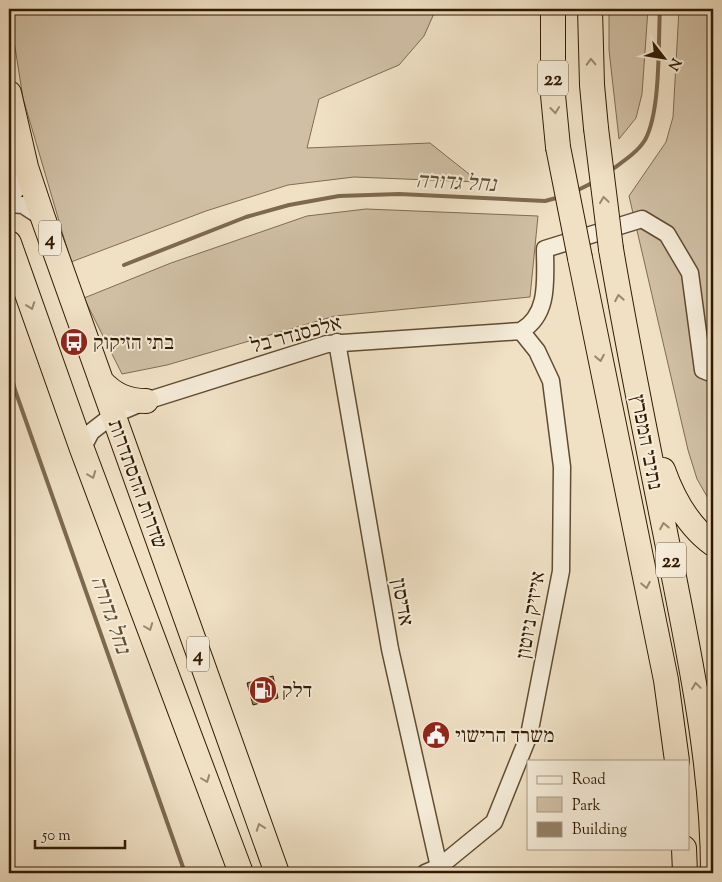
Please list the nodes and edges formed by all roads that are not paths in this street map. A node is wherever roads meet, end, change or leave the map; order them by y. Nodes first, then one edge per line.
1 (553, 9) edge
2 (590, 9) edge
3 (9, 93) edge
4 (26, 167) junction
5 (9, 198) edge
6 (9, 204) edge
7 (43, 218) junction
8 (9, 243) edge
9 (521, 331) junction
10 (625, 333) junction
11 (337, 342) junction
12 (713, 374) edge
13 (101, 382) junction
14 (146, 401) junction
15 (116, 424) junction
16 (82, 449) junction
17 (713, 544) edge
18 (677, 760) edge
19 (684, 850) edge
20 (432, 870) edge
21 (241, 873) edge
22 (277, 873) edge
23 (685, 873) edge
24 (713, 873) edge

1 -> 18 highway, נתיבי המפרץ / 22, bridge
10 -> 2 highway, נתיבי המפרץ / 22, bridge
3 - 4 highway, שדרות ההסתדרות / 4
4 - 5 street
4 - 7 highway, שדרות ההסתדרות / 4
6 - 7 street
7 - 13 highway, שדרות ההסתדרות / 4
8 -> 16 highway, שדרות ההסתדרות / 4
9 - 11 street, אלכסנדר בל
9 - 12 street
9 - 20 street, אייזיק ניוטון
10 - 17 highway
24 -> 10 highway, נתיבי המפרץ / 22
11 - 14 street, אלכסנדר בל
11 - 20 street, אדיסון
13 - 14 highway
13 - 15 highway, שדרות ההסתדרות / 4
14 - 15 street, אלכסנדר בל
15 - 16 street, אלכסנדר בל
22 -> 15 highway, שדרות ההסתדרות / 4
16 -> 21 highway, שדרות ההסתדרות / 4
19 - 23 highway

